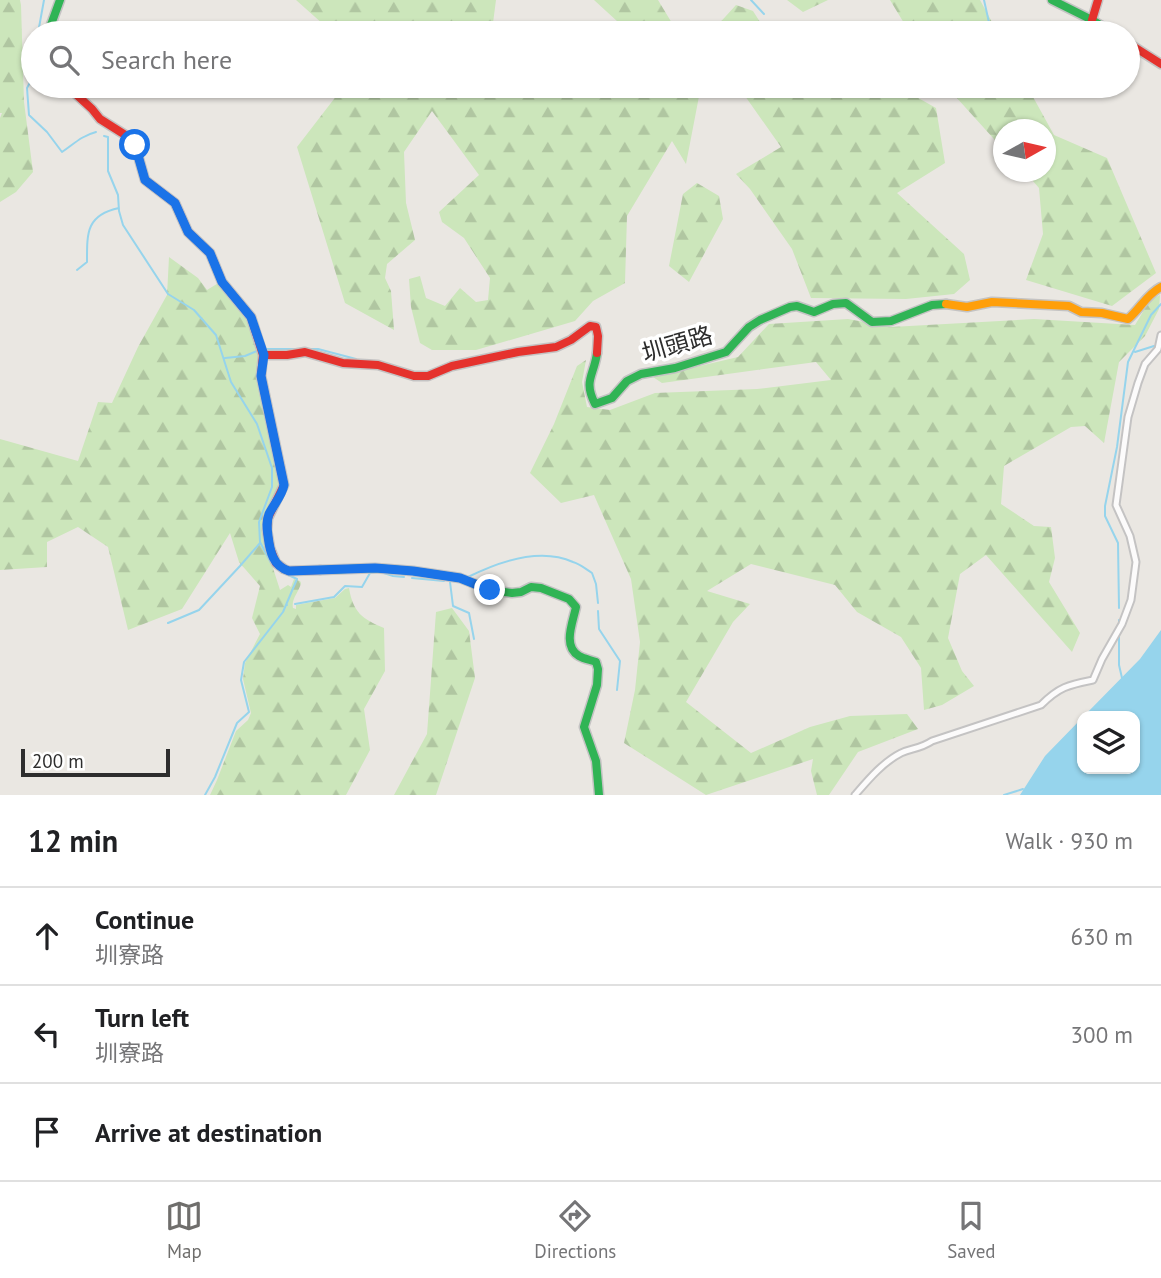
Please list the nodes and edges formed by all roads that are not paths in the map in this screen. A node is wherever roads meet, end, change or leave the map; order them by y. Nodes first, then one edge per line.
1 (60, 0) edge
2 (1052, 0) edge
3 (1098, 0) edge
4 (1092, 20) joint
5 (52, 21) edge
6 (1140, 51) edge
7 (1161, 64) edge
8 (79, 98) edge
9 (1161, 287) edge
10 (1161, 335) edge
11 (264, 355) junction
12 (598, 795) edge
13 (855, 795) edge

1 - 5 street
2 - 4 street
3 - 4 street
6 - 7 street
8 - 11 street
9 - 11 street, 圳頭路
10 - 13 street
11 - 12 street

